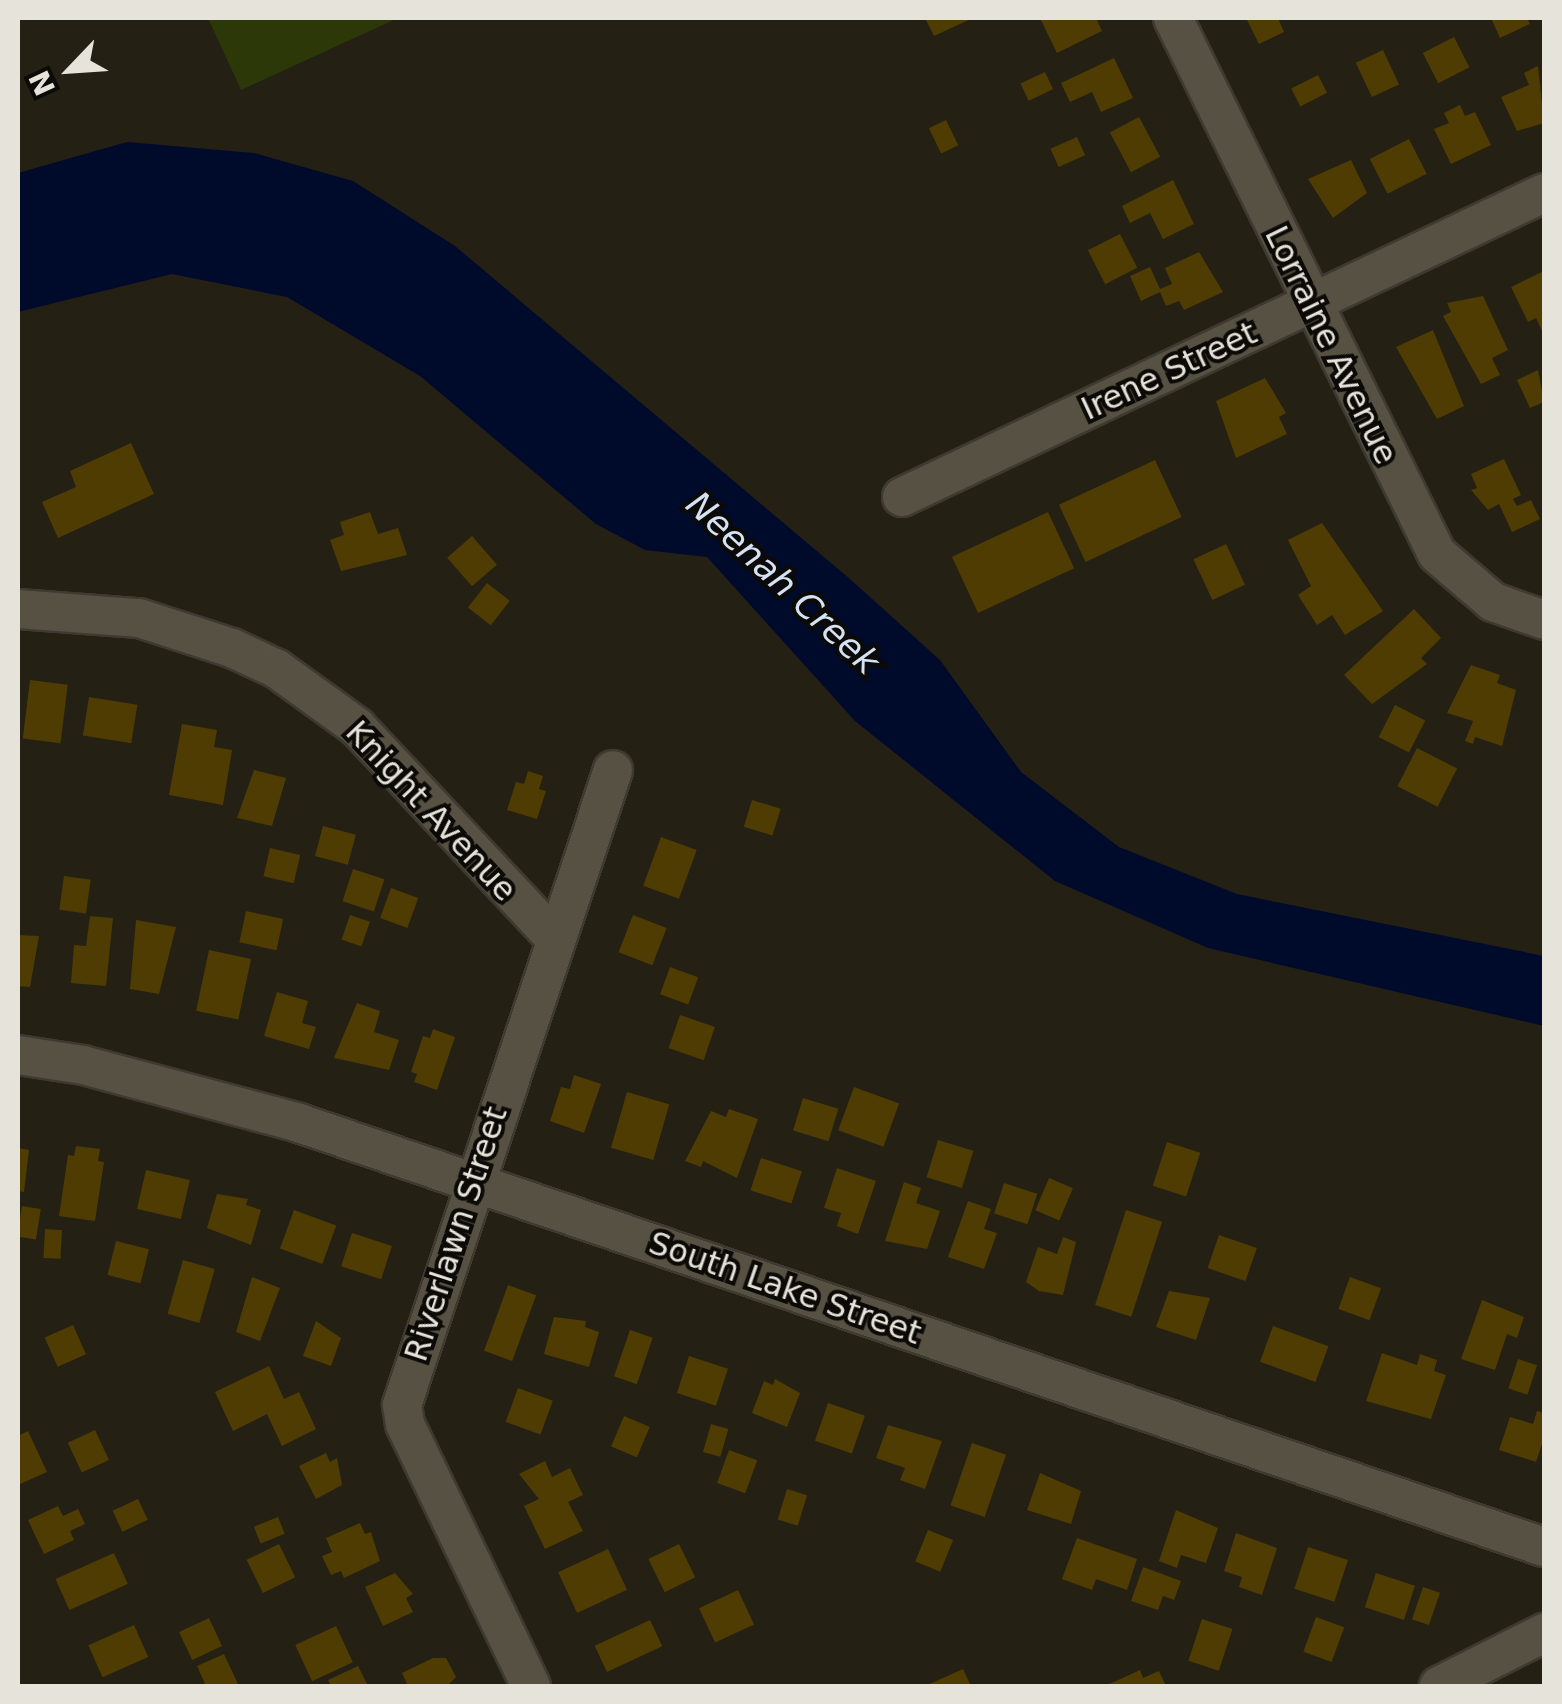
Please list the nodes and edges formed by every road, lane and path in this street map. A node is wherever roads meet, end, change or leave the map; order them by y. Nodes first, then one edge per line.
1 (1173, 18) edge
2 (1544, 193) edge
3 (1312, 305) junction
4 (902, 497) dead end
5 (18, 609) edge
6 (1544, 620) edge
7 (613, 770) dead end
8 (556, 940) junction
9 (18, 1055) edge
10 (472, 1182) junction
11 (1544, 1548) edge
12 (1544, 1632) edge
13 (532, 1686) edge
14 (1439, 1686) edge

1 - 3 street, Lorraine Avenue
2 - 3 street, Irene Street
3 - 4 street, Irene Street
3 - 6 street, Lorraine Avenue
5 - 8 street, Knight Avenue
7 - 8 street, Riverlawn Street
8 - 10 street, Riverlawn Street
9 - 10 street, South Lake Street
10 - 11 street, South Lake Street
10 - 13 street, Riverlawn Street
12 - 14 street

